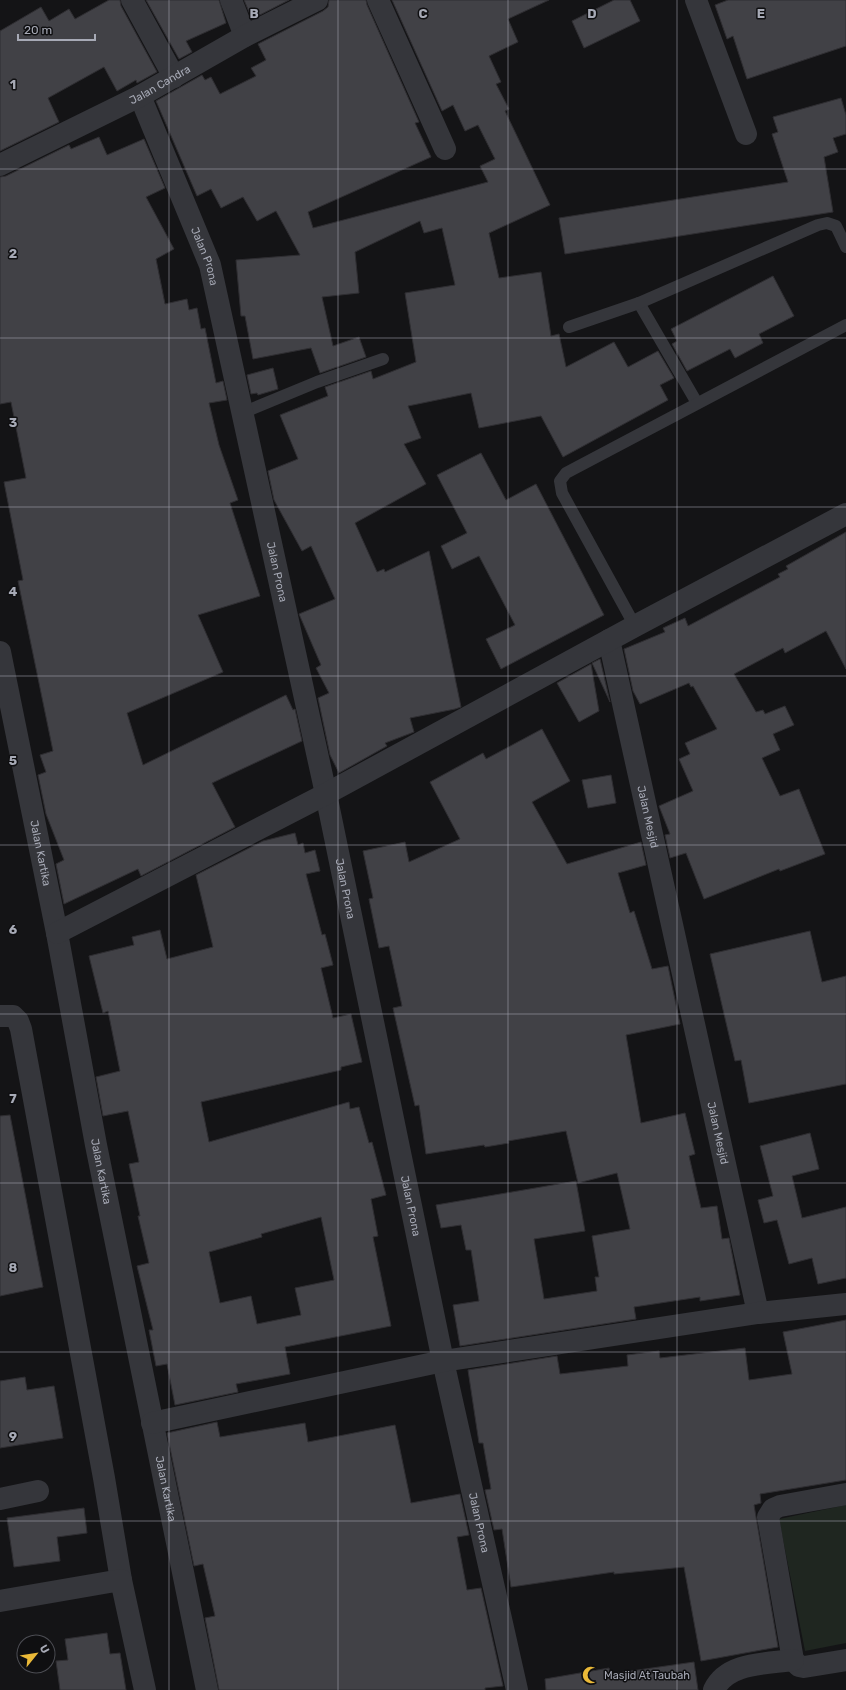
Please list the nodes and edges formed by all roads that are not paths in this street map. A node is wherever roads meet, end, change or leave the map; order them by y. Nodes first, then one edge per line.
1 (132, 0) edge
2 (231, 0) edge
3 (317, 0) edge
4 (378, 0) edge
5 (696, 0) edge
6 (245, 36) junction
7 (174, 77) junction
8 (140, 96) junction
9 (746, 134) dead end
10 (445, 149) dead end
11 (0, 165) edge
12 (846, 247) edge
13 (639, 303) junction
14 (846, 325) edge
15 (569, 327) dead end
16 (383, 359) dead end
17 (697, 403) junction
18 (242, 413) junction
19 (846, 514) edge
20 (635, 626) junction
21 (610, 640) junction
22 (0, 652) edge
23 (326, 794) junction
24 (57, 933) junction
25 (0, 1016) edge
26 (846, 1304) edge
27 (758, 1313) junction
28 (443, 1361) junction
29 (152, 1423) junction
30 (38, 1491) dead end
31 (846, 1494) edge
32 (0, 1499) edge
33 (121, 1580) junction
34 (0, 1601) edge
35 (793, 1660) junction
36 (846, 1660) edge
37 (146, 1690) edge
38 (207, 1690) edge
39 (518, 1690) edge
40 (714, 1690) edge

1 - 7 street
2 - 6 street
3 - 6 street, Jalan Candra
4 - 10 street
5 - 9 street
6 - 7 street, Jalan Candra
7 - 8 street, Jalan Candra
8 - 11 street, Jalan Candra
8 - 18 street, Jalan Prona
12 - 13 lane
13 - 15 lane
13 - 17 lane
14 - 17 lane
16 - 18 lane
17 - 20 lane
18 - 23 street, Jalan Prona
19 - 20 street
20 - 21 street
21 - 23 street
21 - 27 street, Jalan Mesjid
22 - 24 street, Jalan Kartika
23 - 24 street
23 - 28 street, Jalan Prona
24 - 29 street, Jalan Kartika
25 - 33 street
26 - 27 street
27 - 28 street
28 - 29 street
28 - 39 street, Jalan Prona
29 - 38 street, Jalan Kartika
30 - 32 street
31 - 35 street
33 - 34 street
33 - 37 street
35 - 36 street
35 - 40 street

